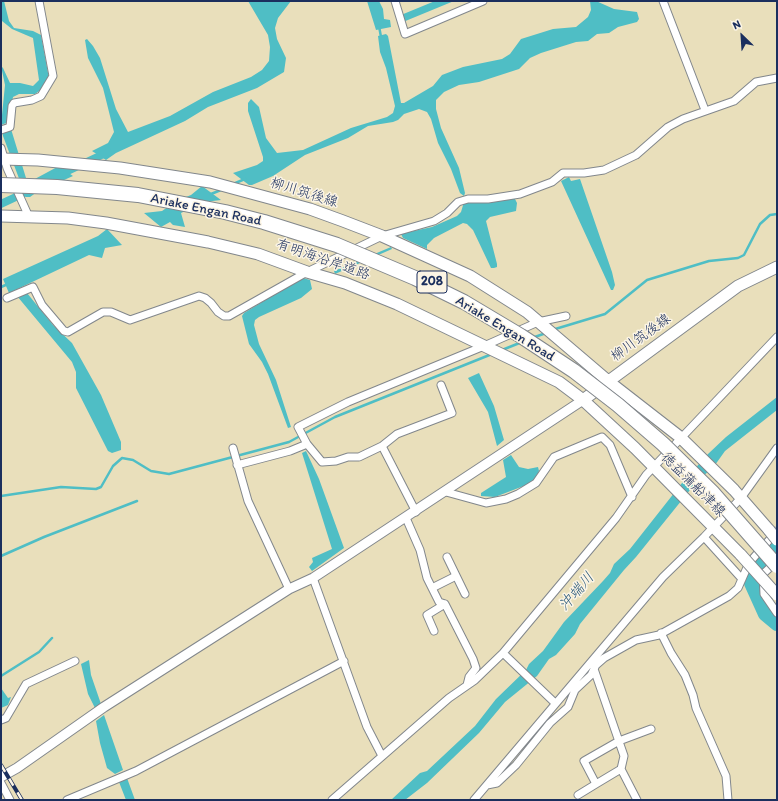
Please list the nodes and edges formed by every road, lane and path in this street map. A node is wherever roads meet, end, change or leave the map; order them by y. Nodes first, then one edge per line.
1 (39, 1) edge
2 (395, 1) edge
3 (483, 1) edge
4 (663, 1) edge
5 (777, 78) edge
6 (705, 110) junction
7 (1, 130) edge
8 (1, 148) edge
9 (3, 159) edge
10 (1, 180) edge
11 (1, 185) edge
12 (2, 217) edge
13 (29, 217) junction
14 (382, 236) junction
15 (777, 268) edge
16 (307, 272) junction
17 (7, 298) dead end
18 (566, 316) dead end
19 (542, 324) junction
20 (777, 337) edge
21 (484, 346) junction
22 (608, 380) junction
23 (441, 386) dead end
24 (583, 400) junction
25 (683, 440) junction
26 (306, 442) junction
27 (382, 446) junction
28 (777, 448) edge
29 (233, 450) dead end
30 (237, 464) junction
31 (655, 468) junction
32 (446, 492) junction
33 (737, 494) junction
34 (632, 497) junction
35 (416, 512) junction
36 (406, 518) junction
37 (711, 524) junction
38 (773, 530) edge
39 (704, 538) junction
40 (777, 540) edge
41 (448, 558) dead end
42 (777, 560) edge
43 (777, 566) edge
44 (456, 576) junction
45 (313, 578) junction
46 (742, 579) junction
47 (432, 588) junction
48 (289, 589) junction
49 (465, 594) dead end
50 (777, 595) edge
51 (445, 604) junction
52 (777, 613) edge
53 (434, 631) dead end
54 (661, 633) junction
55 (505, 655) junction
56 (75, 661) dead end
57 (344, 661) junction
58 (594, 669) junction
59 (467, 685) junction
60 (553, 701) junction
61 (1, 720) edge
62 (651, 729) dead end
63 (619, 740) junction
64 (382, 756) junction
65 (621, 769) junction
66 (1, 776) edge
67 (1, 783) edge
68 (596, 784) junction
69 (487, 785) junction
70 (578, 795) dead end
71 (10, 800) edge
72 (67, 800) edge
73 (332, 800) edge
74 (474, 800) edge
75 (637, 800) edge
76 (728, 800) edge

1 - 7 street
2 - 3 street
4 - 6 street
5 - 6 street
6 - 14 street
8 - 9 street
9 - 13 street
9 - 14 main road, 柳川筑後線
10 - 42 highway, Ariake Engan Road / 208, bridge
11 - 43 highway, Ariake Engan Road / 208, bridge
12 - 13 main road, 有明海沿岸道路
13 - 16 main road, 有明海沿岸道路
14 - 16 street
14 - 19 main road, 柳川筑後線
15 - 22 main road, 柳川筑後線
16 - 17 street
16 - 21 main road, 有明海沿岸道路
18 - 19 street
19 - 21 street
19 - 22 main road, 柳川筑後線
20 - 25 street
21 - 24 main road, 有明海沿岸道路
21 - 26 street
22 - 24 main road, 柳川筑後線
22 - 25 main road, 徳益蒲船津線
23 - 27 street
24 - 31 main road, 徳益蒲船津線
24 - 32 street
25 - 31 street
25 - 33 main road, 徳益蒲船津線
26 - 27 street
26 - 30 street
27 - 35 street
28 - 33 street
29 - 30 street
30 - 48 street
31 - 34 street
31 - 37 main road, 徳益蒲船津線
32 - 34 street
32 - 35 street
33 - 37 street
33 - 38 main road, 徳益蒲船津線
34 - 55 street
35 - 36 street
36 - 45 street
36 - 47 street
37 - 39 street
37 - 50 main road, 徳益蒲船津線, bridge
38 - 40 main road, 徳益蒲船津線, bridge
38 - 46 street
39 - 46 street
39 - 60 street
41 - 44 street
42 - 52 street
44 - 47 street
44 - 49 street
45 - 48 street
45 - 57 street
46 - 54 street
47 - 51 street
48 - 66 street
51 - 53 street
51 - 59 street
54 - 58 street
54 - 76 street
55 - 59 street
55 - 60 street
56 - 61 street
57 - 64 street
57 - 72 street
58 - 63 street
58 - 69 street
59 - 64 street
60 - 69 street
62 - 63 street
63 - 65 street
63 - 68 street
64 - 73 street
65 - 68 street
65 - 75 street
67 - 71 street
68 - 70 street
69 - 74 street

